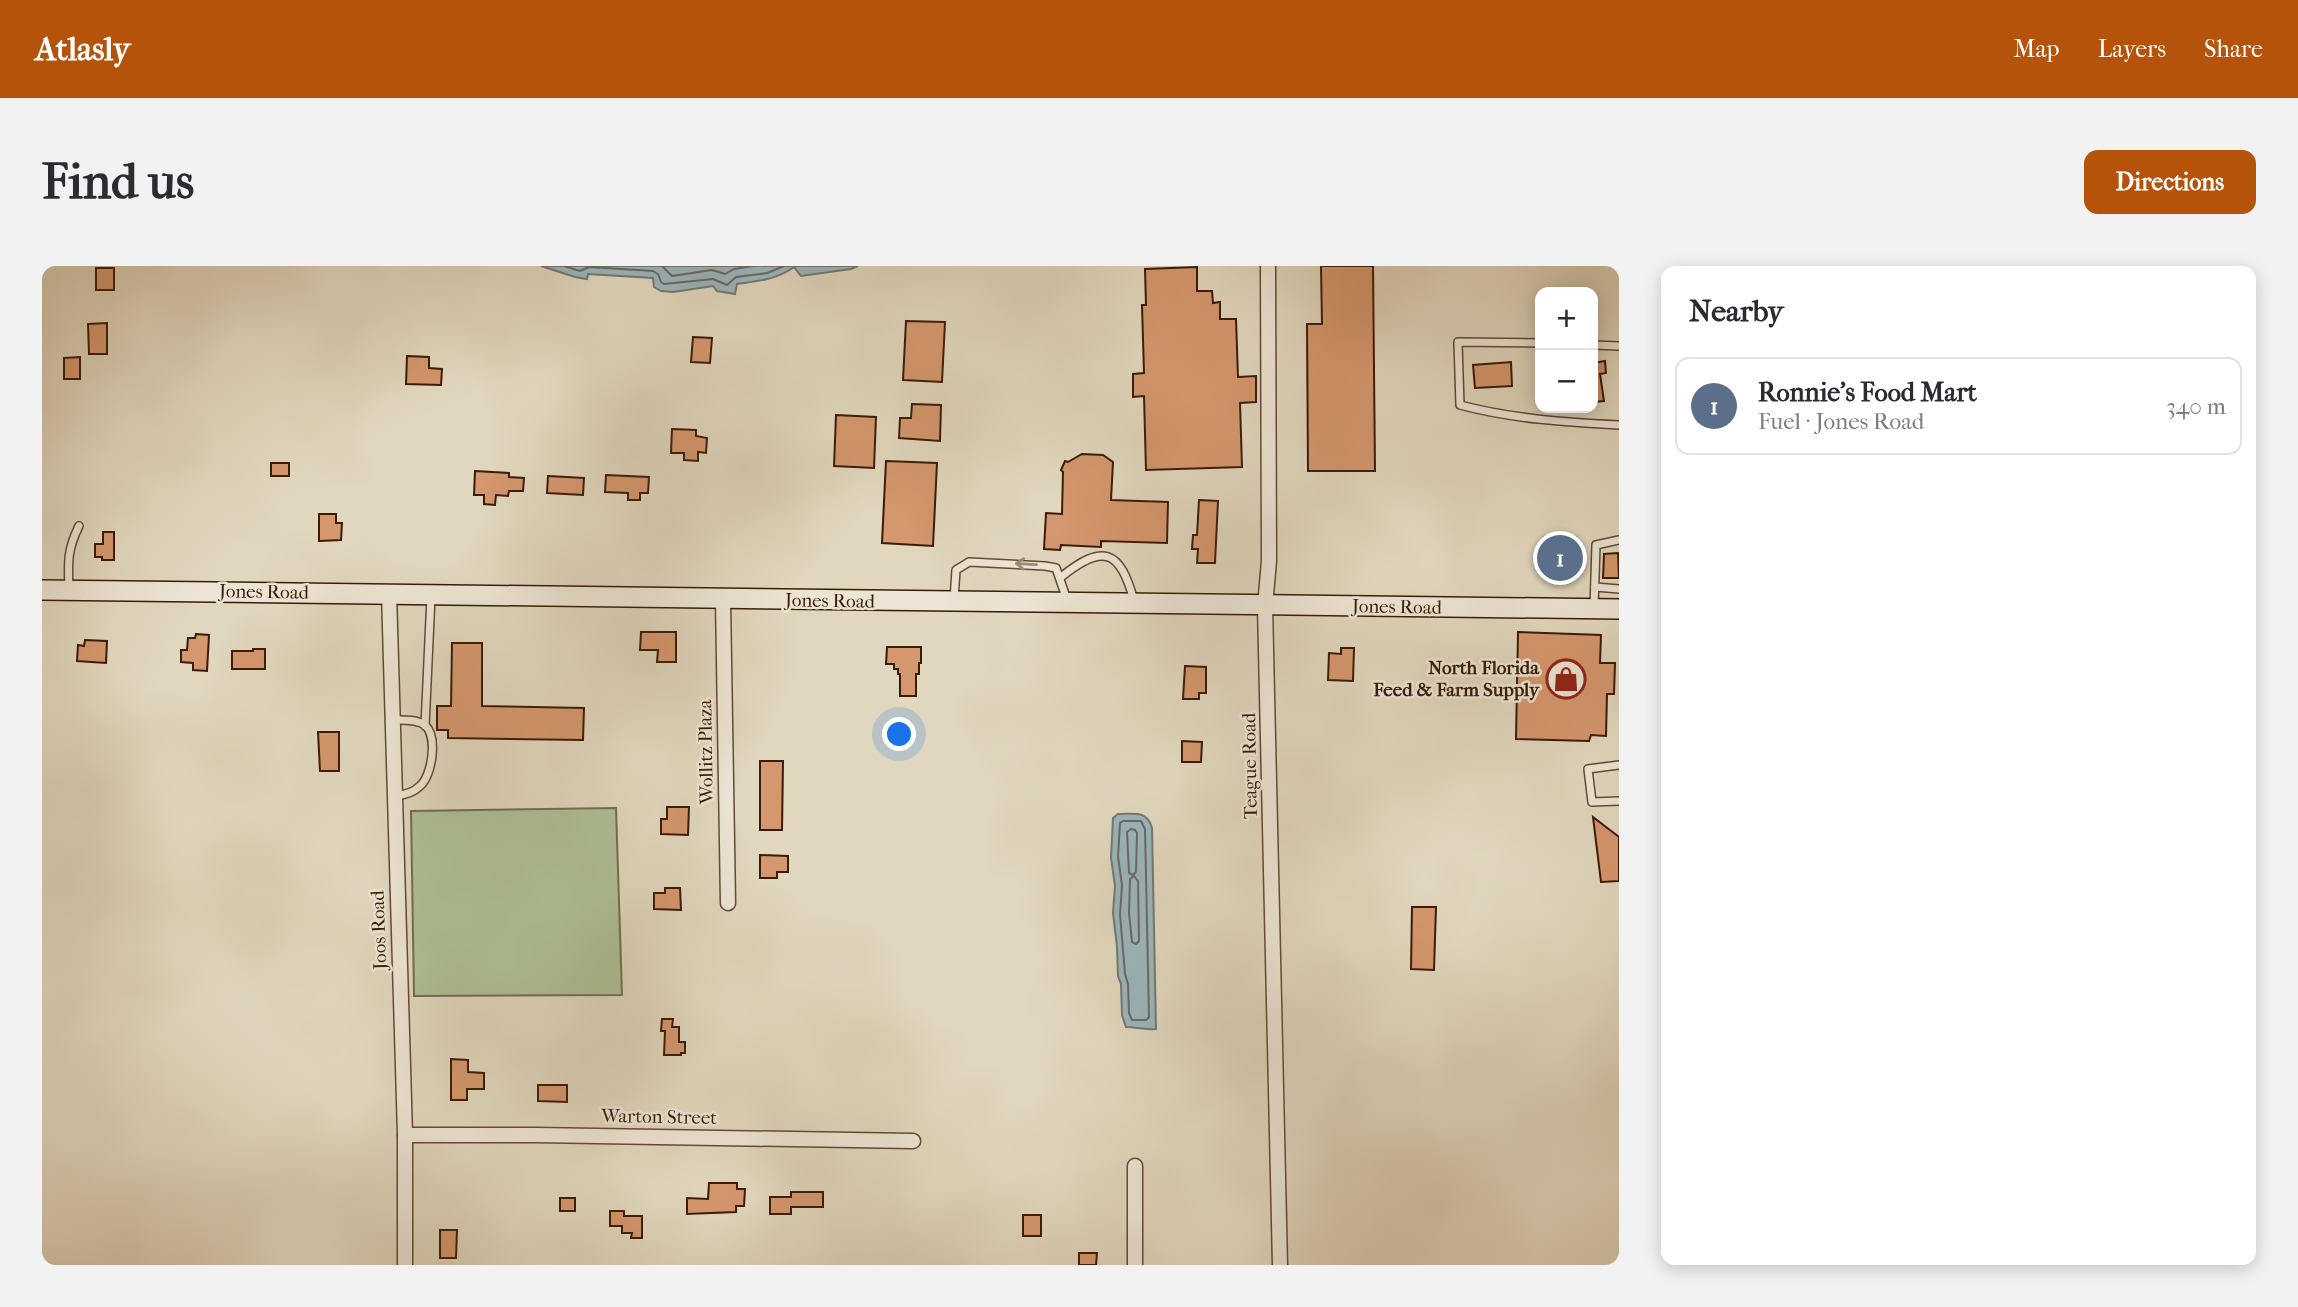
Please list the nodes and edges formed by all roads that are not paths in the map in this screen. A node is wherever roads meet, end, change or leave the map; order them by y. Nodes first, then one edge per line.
1 (1268, 266) edge
2 (1535, 343) edge
3 (1598, 345) edge
4 (1619, 346) edge
5 (1619, 425) edge
6 (79, 526) dead end
7 (1619, 540) edge
8 (1060, 577) junction
9 (1595, 587) junction
10 (1619, 589) edge
11 (42, 590) edge
12 (69, 590) junction
13 (389, 593) junction
14 (431, 594) junction
15 (723, 600) junction
16 (954, 603) junction
17 (1068, 604) junction
18 (1135, 604) junction
19 (1265, 606) junction
20 (1594, 609) junction
21 (1619, 609) edge
22 (392, 720) junction
23 (425, 726) junction
24 (1619, 765) edge
25 (395, 796) junction
26 (1619, 801) edge
27 (728, 903) dead end
28 (405, 1135) junction
29 (913, 1141) dead end
30 (1136, 1166) dead end
31 (405, 1265) edge
32 (1135, 1265) edge
33 (1280, 1265) edge

1 - 19 street, Teague Road
2 - 5 lane
3 - 4 lane
6 - 12 lane
7 - 9 lane
8 -> 16 lane
8 - 17 lane
8 - 18 lane
9 - 10 lane
9 - 20 lane
11 - 12 street, Jones Road
12 - 13 street, Jones Road
13 - 14 street, Jones Road
13 - 22 street, Joos Road
14 - 15 street, Jones Road
14 - 23 lane
15 - 16 street, Jones Road
15 - 27 street, Wollitz Plaza
16 - 17 street, Jones Road
17 - 18 street, Jones Road
18 - 19 street, Jones Road
19 - 20 street, Jones Road
19 - 33 street, Teague Road
20 - 21 street, Jones Road
22 - 23 lane
22 - 25 street, Joos Road
23 - 25 lane
24 - 26 lane
25 - 28 street, Joos Road
28 - 29 street, Warton Street
28 - 31 street, Joos Road
30 - 32 street

